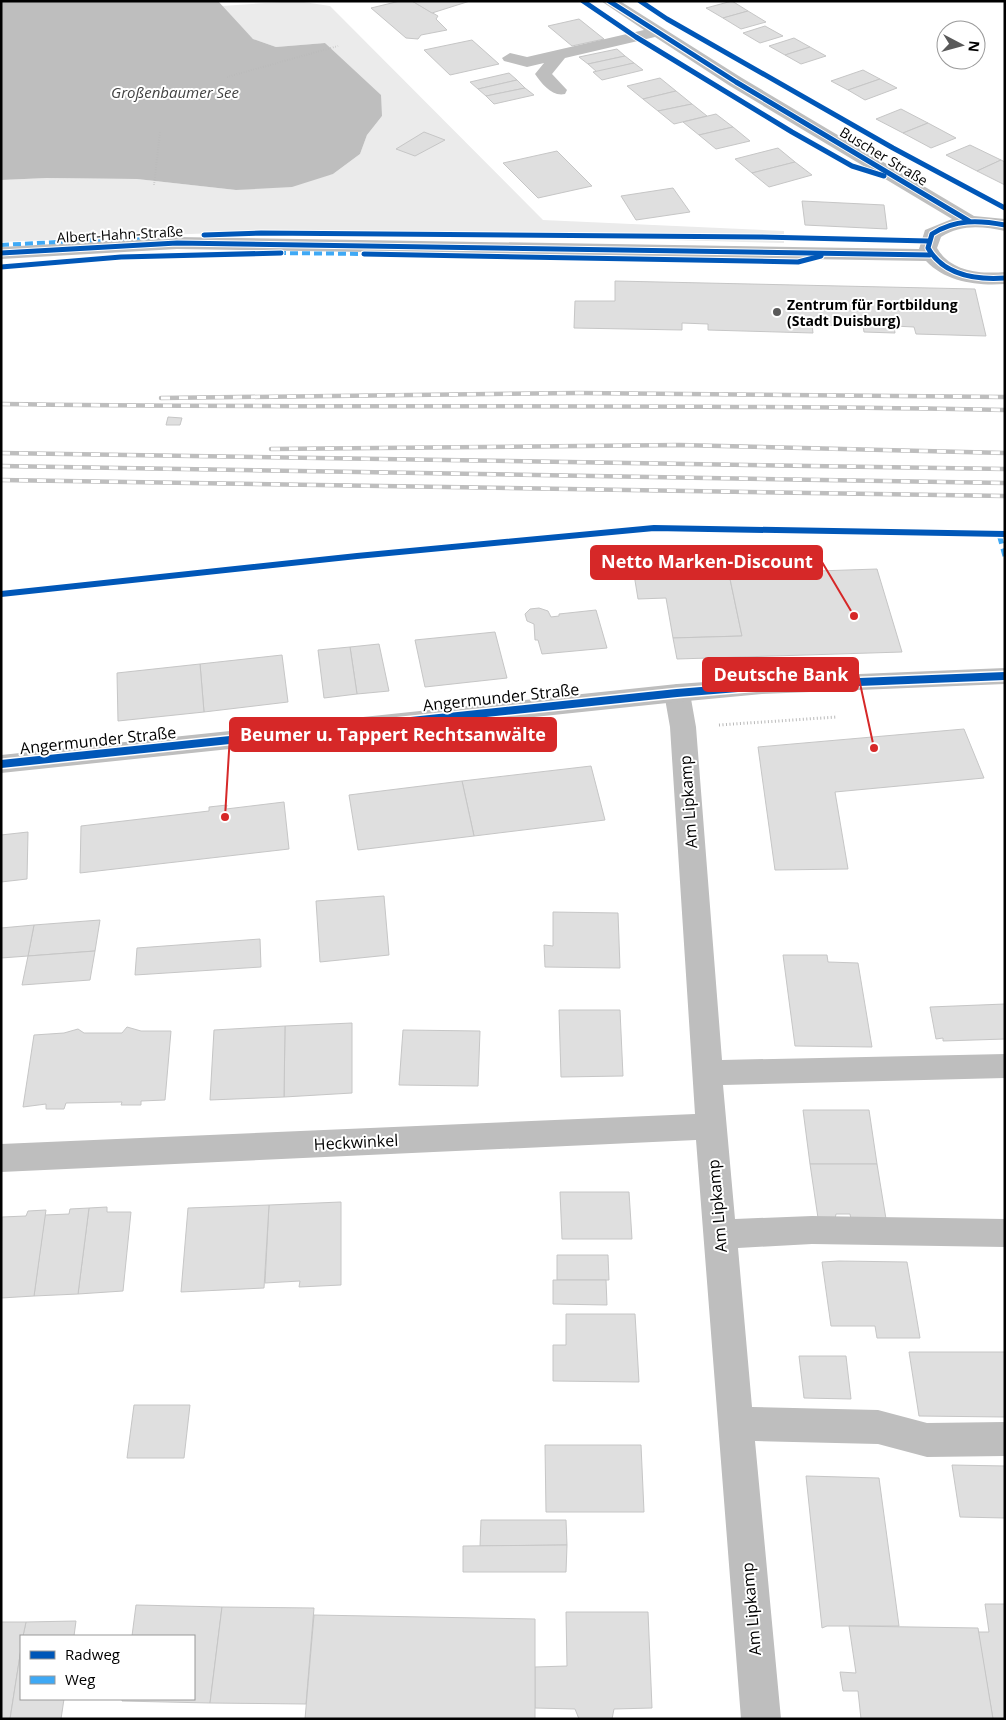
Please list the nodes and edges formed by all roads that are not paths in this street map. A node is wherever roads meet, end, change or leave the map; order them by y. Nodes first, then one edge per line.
1 (609, 1) edge
2 (658, 32) junction
3 (560, 54) junction
4 (510, 58) dead end
5 (559, 90) dead end
6 (969, 221) junction
7 (1005, 225) edge
8 (1, 253) edge
9 (930, 255) junction
10 (1005, 278) edge
11 (1005, 676) edge
12 (677, 693) junction
13 (1, 764) edge
14 (1005, 1066) edge
15 (707, 1073) junction
16 (711, 1126) junction
17 (1, 1158) edge
18 (1005, 1233) edge
19 (720, 1234) junction
20 (736, 1423) junction
21 (1005, 1439) edge
22 (761, 1719) edge

1 - 2 street, Buscher Straße
2 - 3 street
2 - 6 street, Buscher Straße
3 - 4 street
3 - 5 street
6 - 7 street
6 - 9 street
8 - 9 street, Albert-Hahn-Straße
9 - 10 street
11 - 12 street, Angermunder Straße
12 - 13 street, Angermunder Straße
12 - 15 street, Am Lipkamp
14 - 15 street
15 - 16 street, Am Lipkamp
16 - 17 street, Heckwinkel
16 - 19 street, Am Lipkamp
18 - 19 street
19 - 20 street, Am Lipkamp
20 - 21 street
20 - 22 street, Am Lipkamp

